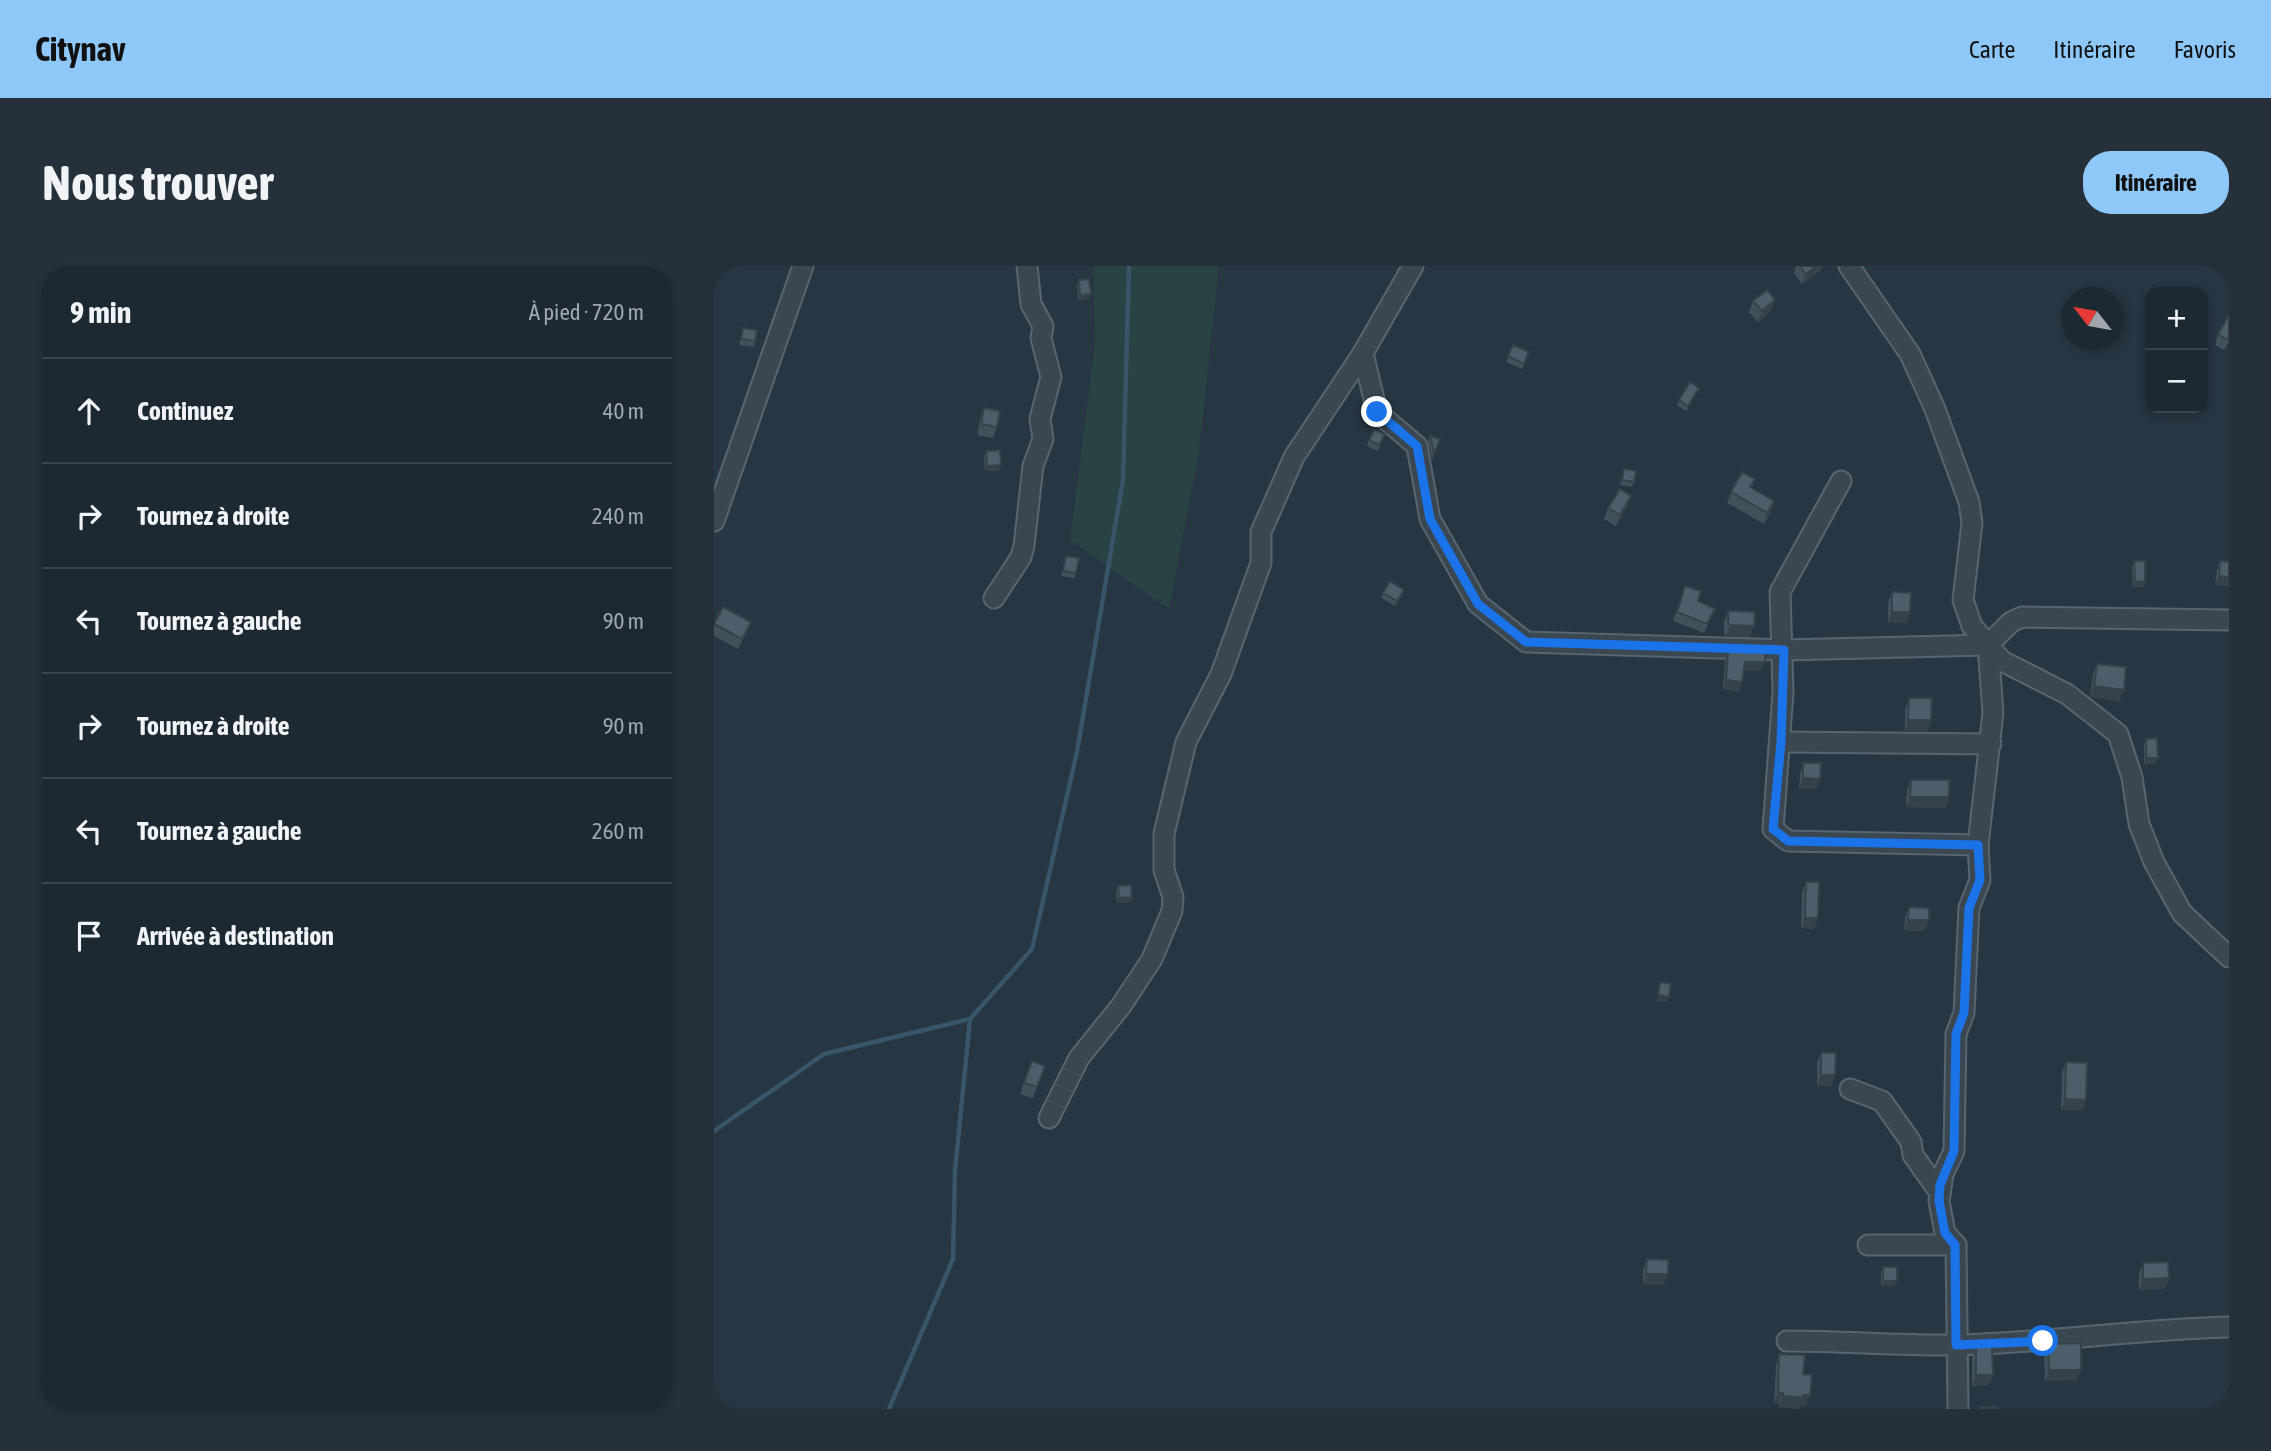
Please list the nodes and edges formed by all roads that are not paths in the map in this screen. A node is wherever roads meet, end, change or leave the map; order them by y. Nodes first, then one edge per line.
1 (803, 266) edge
2 (1027, 266) edge
3 (1413, 266) edge
4 (1849, 266) edge
5 (1363, 353) junction
6 (1841, 481) dead end
7 (714, 521) edge
8 (994, 598) dead end
9 (2229, 620) edge
10 (1988, 645) junction
11 (1784, 650) junction
12 (1781, 742) junction
13 (1991, 744) junction
14 (1978, 845) junction
15 (2229, 957) edge
16 (1850, 1089) dead end
17 (1049, 1118) dead end
18 (1940, 1194) junction
19 (1868, 1245) dead end
20 (1955, 1245) junction
21 (2229, 1327) edge
22 (1787, 1340) dead end
23 (1956, 1345) junction
24 (1958, 1409) edge

1 - 7 street
2 - 8 street
3 - 5 street
4 - 10 street
5 - 11 street
5 - 17 street
6 - 11 street
9 - 10 street
10 - 11 street
10 - 13 street
10 - 15 street
11 - 12 street
12 - 13 street
12 - 14 street
13 - 14 street
14 - 18 street
16 - 18 street
18 - 20 street
19 - 20 street
20 - 23 street
21 - 23 street
22 - 23 street
23 - 24 street

